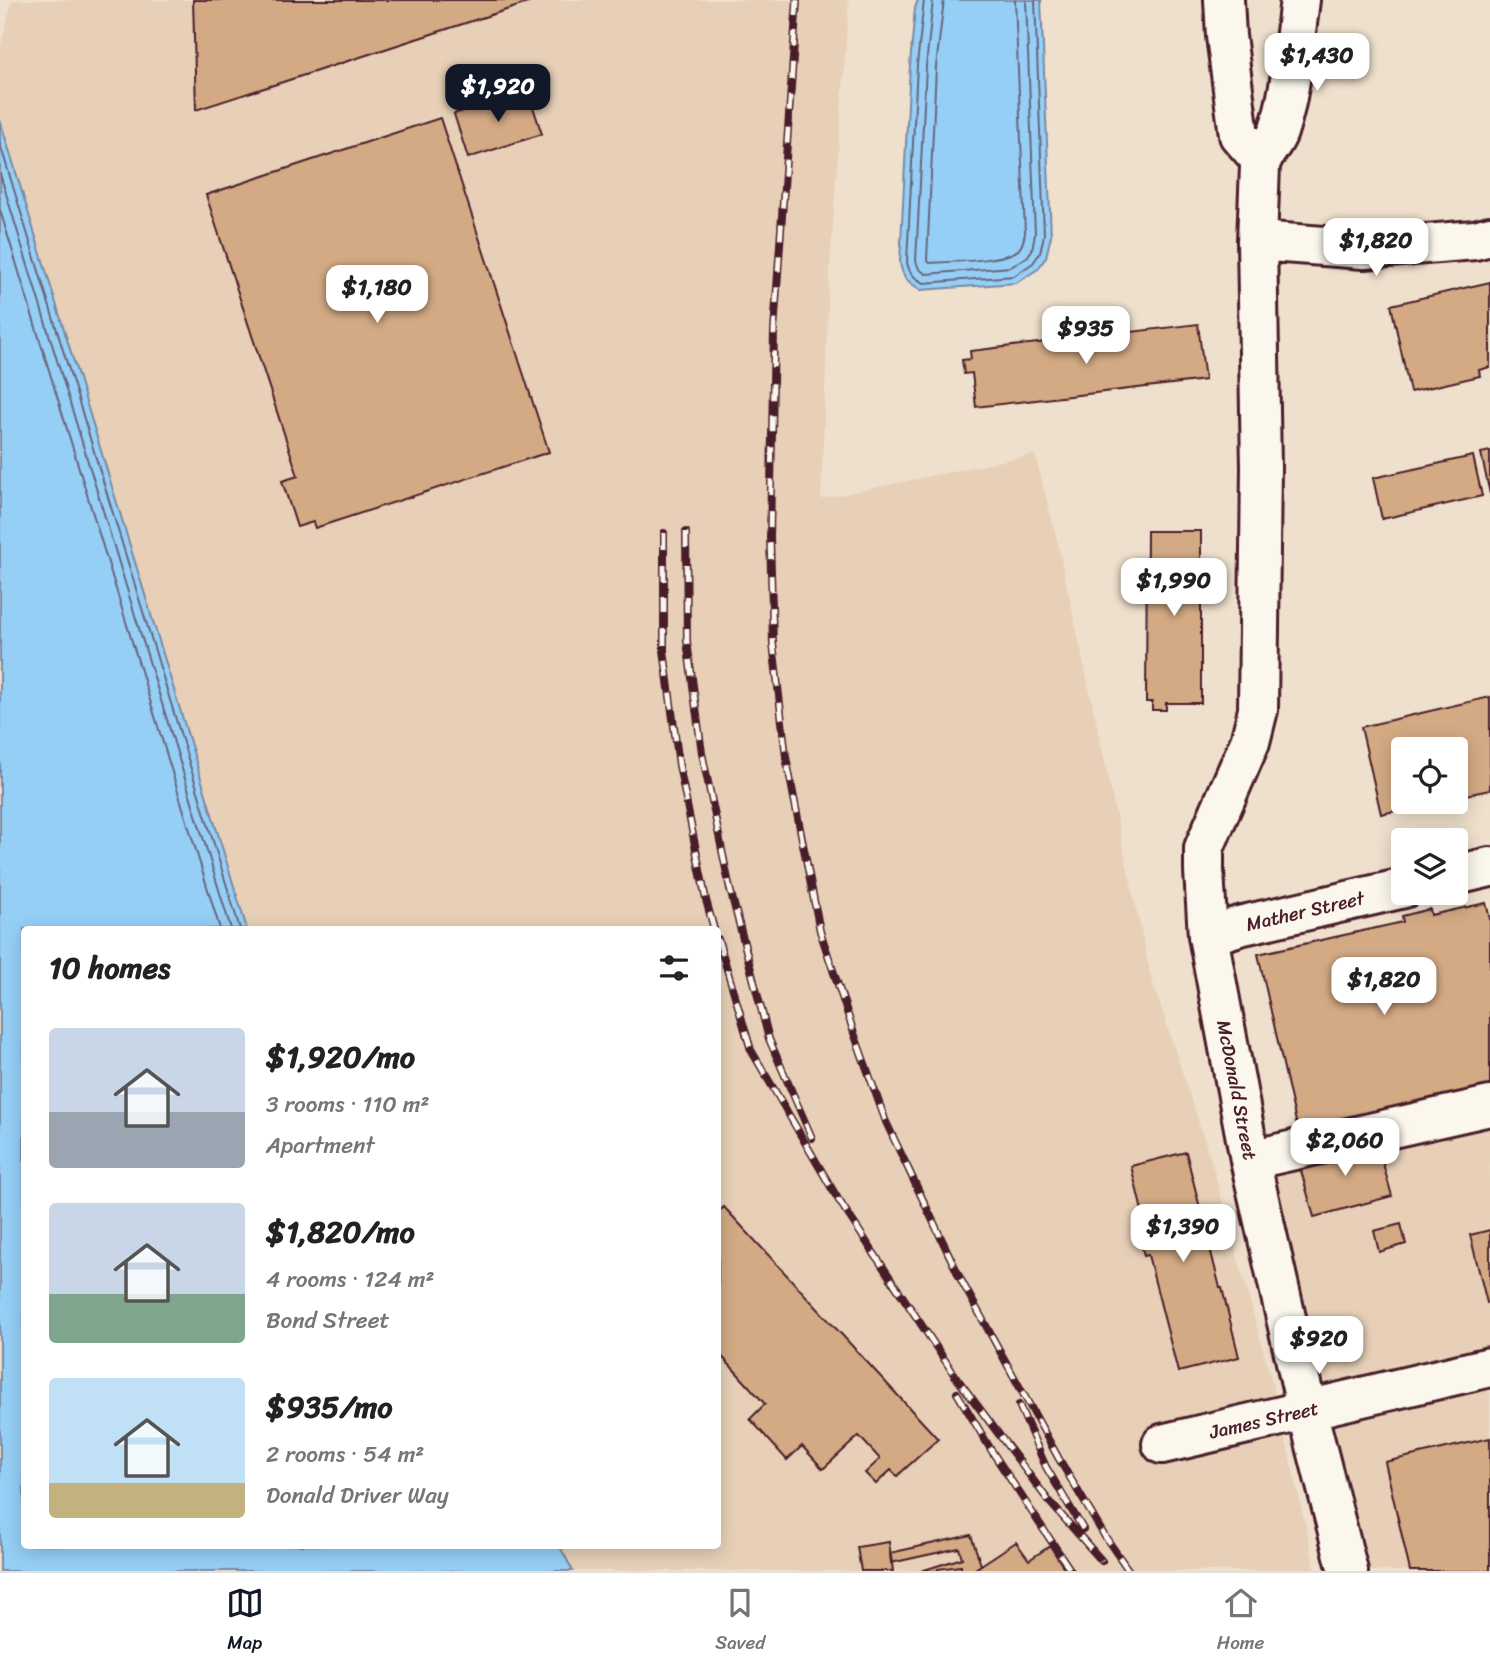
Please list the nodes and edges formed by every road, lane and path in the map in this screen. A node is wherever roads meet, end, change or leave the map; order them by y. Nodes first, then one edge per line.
1 (1224, 0) edge
2 (1300, 0) edge
3 (1261, 160) junction
4 (1490, 236) edge
5 (1258, 241) junction
6 (1490, 867) edge
7 (1468, 872) edge
8 (1391, 891) edge
9 (1208, 936) junction
10 (1490, 1106) edge
11 (1250, 1160) junction
12 (1490, 1367) edge
13 (1307, 1410) junction
14 (1162, 1444) dead end
15 (1348, 1571) edge

1 - 3 street
2 - 3 street
3 - 5 street, McDonald Street
4 - 5 street
5 - 9 street, McDonald Street
6 - 7 street
8 - 9 street, Mather Street
9 - 11 street, McDonald Street
10 - 11 street
11 - 13 street, McDonald Street
12 - 13 street, James Street
13 - 14 street, James Street
13 - 15 street, McDonald Street

